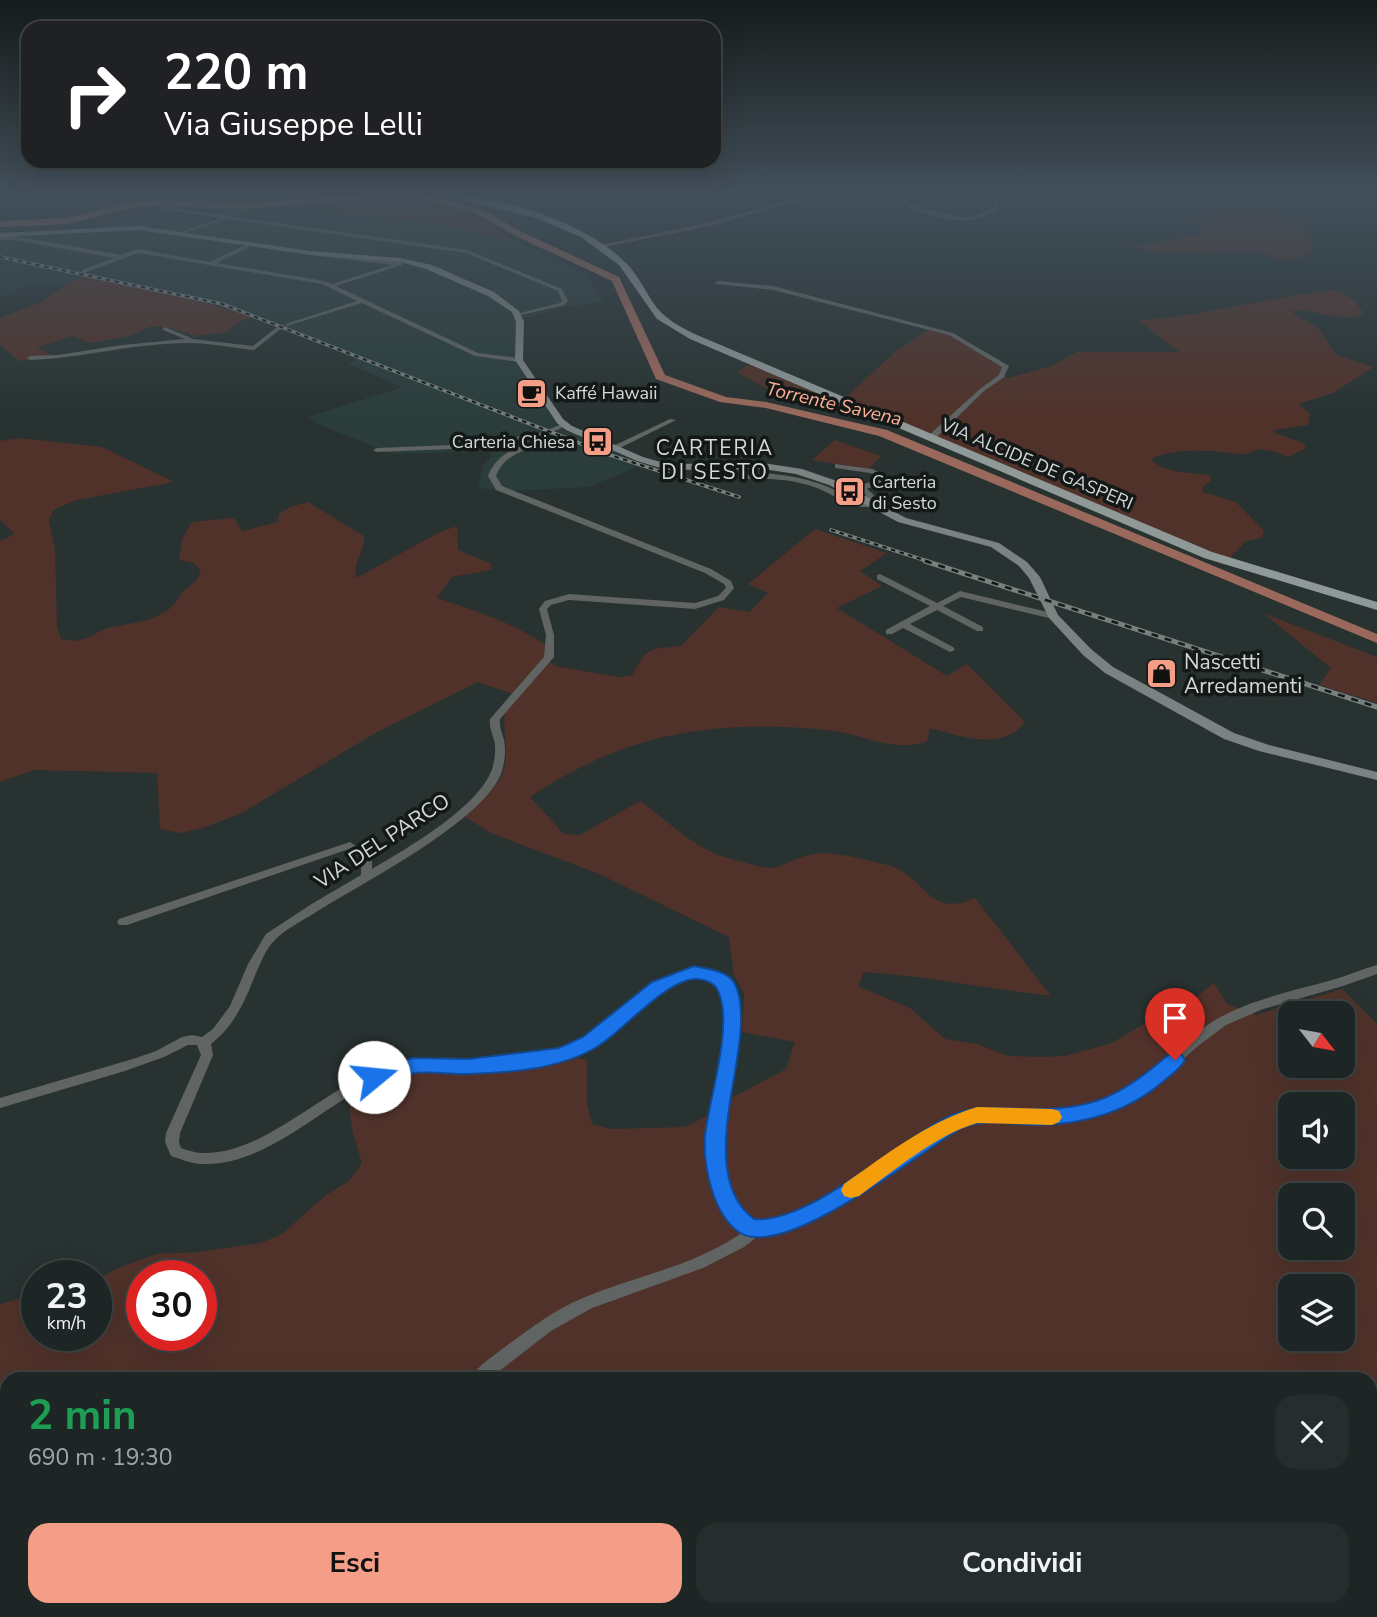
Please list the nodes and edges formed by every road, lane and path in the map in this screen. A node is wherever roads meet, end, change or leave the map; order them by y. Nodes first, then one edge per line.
1 (89, 269) edge
2 (248, 269) edge
3 (383, 269) edge
4 (435, 269) edge
5 (510, 269) edge
6 (626, 269) edge
7 (85, 271) dead end
8 (718, 283) dead end
9 (334, 285) junction
10 (363, 301) junction
11 (518, 315) junction
12 (288, 326) tunnel mouth
13 (279, 328) tunnel mouth
14 (165, 329) dead end
15 (195, 341) junction
16 (518, 354) junction
17 (501, 356) junction
18 (30, 358) dead end
19 (672, 420) dead end
20 (564, 425) junction
21 (552, 430) dead end
22 (931, 438) junction
23 (613, 447) junction
24 (377, 450) dead end
25 (838, 466) dead end
26 (746, 477) dead end
27 (868, 503) junction
28 (880, 577) dead end
29 (938, 606) junction
30 (1377, 606) edge
31 (1054, 616) junction
32 (903, 624) junction
33 (980, 629) dead end
34 (889, 632) dead end
35 (950, 649) dead end
36 (1377, 776) edge
37 (366, 877) junction
38 (123, 922) dead end
39 (1377, 969) edge
40 (204, 1042) junction
41 (0, 1103) edge
42 (757, 1229) junction
43 (488, 1372) edge

1 - 7 street
2 - 9 street
3 - 9 street
4 - 11 main road
5 - 11 street
6 - 22 main road, VIA ALCIDE DE GASPERI
8 - 22 street
9 - 10 street
10 - 12 street
10 - 17 street
11 - 16 main road
13 - 15 street
14 - 15 street
15 - 18 street
16 - 17 street
16 - 17 street
16 - 20 main road
19 - 23 street
20 - 21 street
20 - 23 main road
22 - 30 main road, VIA ALCIDE DE GASPERI
23 - 27 main road
24 - 37 street, VIA DEL PARCO
25 - 27 street
26 - 27 street
27 - 31 main road
28 - 29 street
29 - 31 street
29 - 32 street
29 - 33 street
31 - 36 main road
32 - 34 street
32 - 35 street
37 - 38 street
37 - 40 street, VIA DEL PARCO
39 - 42 street
40 - 41 street
40 - 42 street
42 - 43 street

